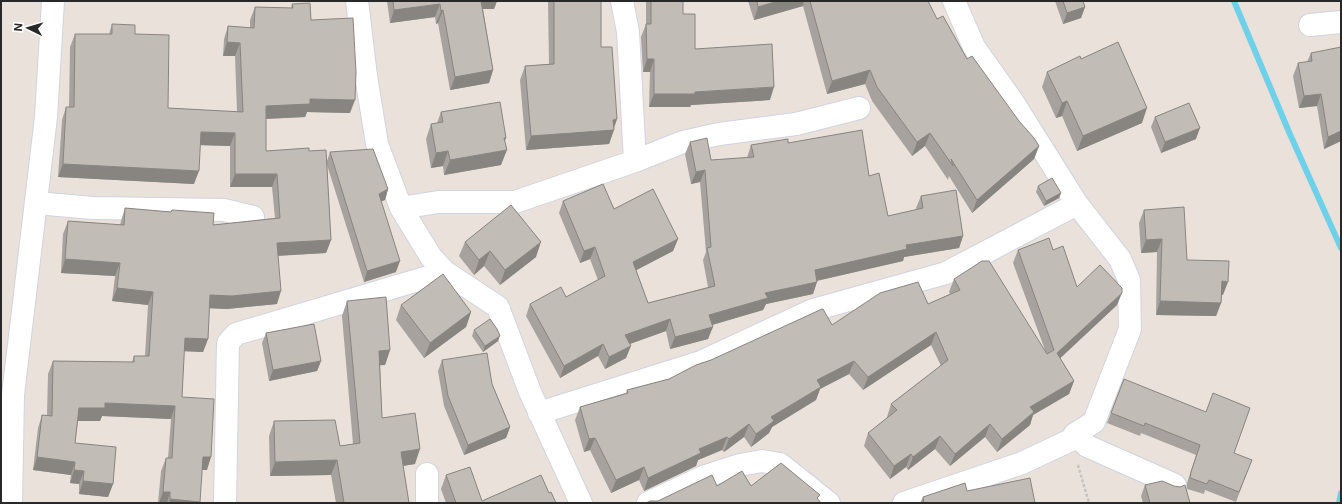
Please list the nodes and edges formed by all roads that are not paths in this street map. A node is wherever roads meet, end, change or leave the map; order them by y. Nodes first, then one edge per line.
1 (53, 1) edge
2 (357, 1) edge
3 (622, 1) edge
4 (954, 1) edge
5 (1341, 22) edge
6 (1310, 25) dead end
7 (859, 108) dead end
8 (635, 161) junction
9 (36, 203) junction
10 (1077, 204) junction
11 (401, 208) junction
12 (253, 217) dead end
13 (445, 272) junction
14 (540, 413) junction
15 (1073, 437) junction
16 (427, 474) dead end
17 (1175, 485) edge
18 (11, 501) edge
19 (225, 503) edge
20 (427, 503) edge
21 (581, 503) edge
22 (648, 503) edge
23 (829, 503) edge
24 (904, 503) edge

1 - 9 street
2 - 11 street
3 - 8 street
4 - 10 street
5 - 6 street
7 - 8 street
8 - 11 street
9 - 12 street
9 - 18 street
10 - 14 street
10 - 15 street
11 - 13 street
13 - 14 street
13 - 19 street
14 - 21 street
15 - 17 street
15 - 24 street
16 - 20 street
22 - 23 street

